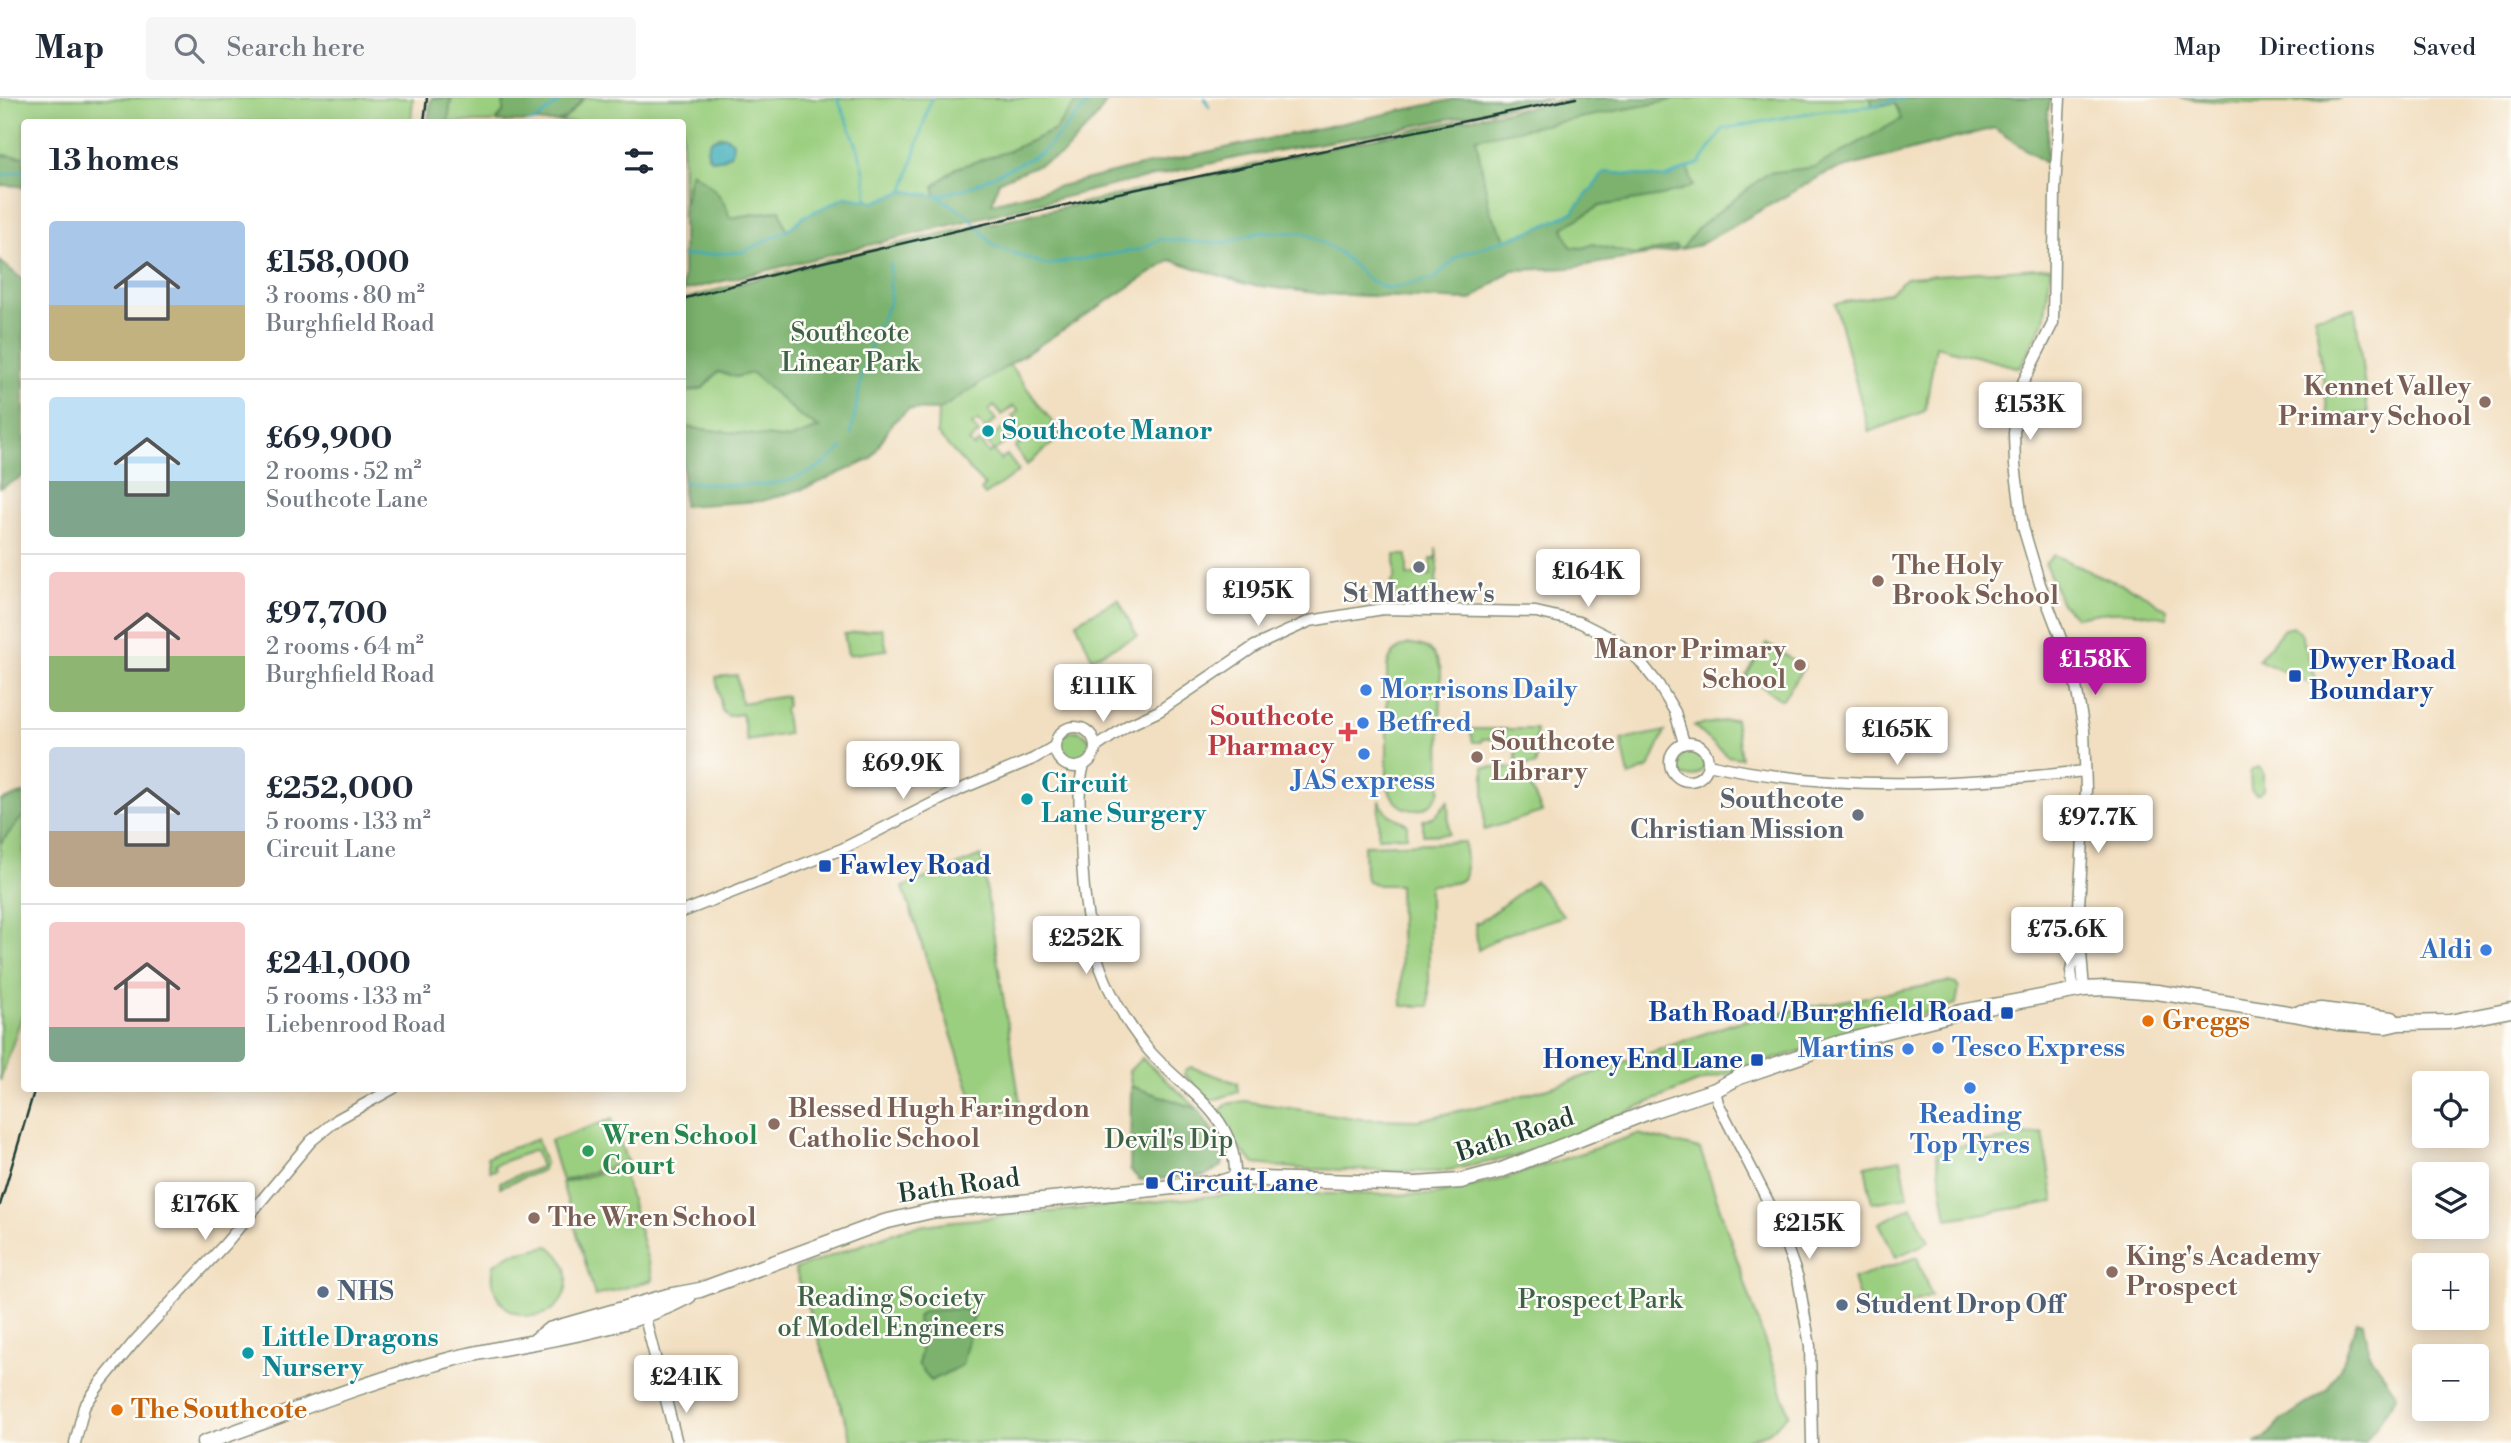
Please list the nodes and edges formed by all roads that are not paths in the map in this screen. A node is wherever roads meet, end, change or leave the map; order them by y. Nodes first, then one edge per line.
1 (2060, 98) edge
2 (1127, 726) junction
3 (1091, 734) junction
4 (1684, 743) junction
5 (1095, 748) junction
6 (1056, 751) junction
7 (1708, 764) junction
8 (1084, 765) junction
9 (1070, 766) junction
10 (2085, 771) junction
11 (1079, 793) junction
12 (686, 910) edge
13 (2079, 990) junction
14 (2511, 1010) edge
15 (1715, 1090) junction
16 (387, 1092) edge
17 (1235, 1178) junction
18 (643, 1310) junction
19 (75, 1443) edge
20 (204, 1443) edge
21 (677, 1443) edge
22 (1812, 1443) edge

1 - 10 street
2 - 3 street
2 - 4 street
2 - 5 street
3 - 5 street
3 - 6 street
4 - 7 street
4 - 7 street
5 - 8 street
6 - 9 street
6 - 12 street
7 - 10 street
8 - 9 street
8 - 11 street
9 - 11 street
10 - 13 street
11 - 17 street
13 - 14 main road, Bath Road
13 - 15 main road, Bath Road
15 - 17 main road, Bath Road
15 - 22 street
16 - 19 street
17 - 18 main road, Bath Road
18 - 20 main road, Bath Road
18 - 21 street

